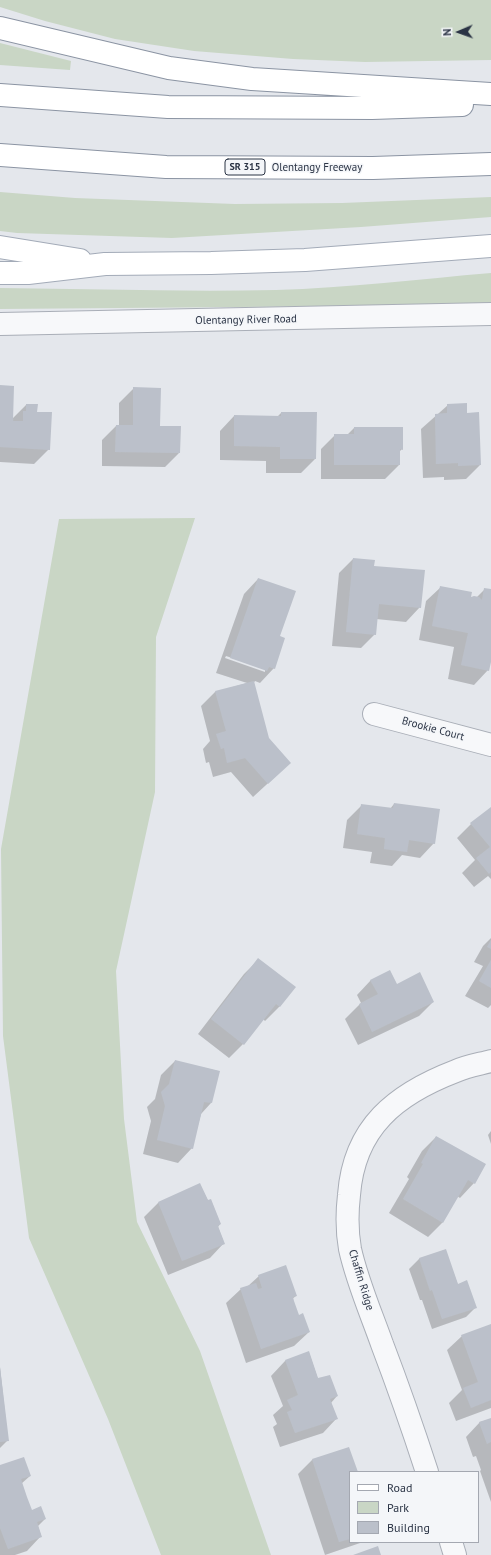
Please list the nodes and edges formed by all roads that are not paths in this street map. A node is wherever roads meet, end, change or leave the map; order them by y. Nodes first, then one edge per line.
1 (0, 28) edge
2 (491, 94) edge
3 (0, 95) edge
4 (491, 104) edge
5 (0, 155) edge
6 (491, 164) edge
7 (491, 246) edge
8 (0, 247) edge
9 (105, 264) junction
10 (0, 273) edge
11 (491, 314) edge
12 (0, 324) edge
13 (374, 714) dead end
14 (491, 745) edge
15 (491, 1062) edge
16 (427, 1471) edge
17 (451, 1543) edge
18 (455, 1555) edge

1 - 2 main road
3 - 4 main road
5 - 6 main road, Olentangy Freeway / SR 315
7 - 9 main road
8 - 9 main road
9 - 10 main road
11 - 12 street, Olentangy River Road
13 - 14 street, Brookie Court
15 - 16 street, Chaffin Ridge
17 - 18 street

